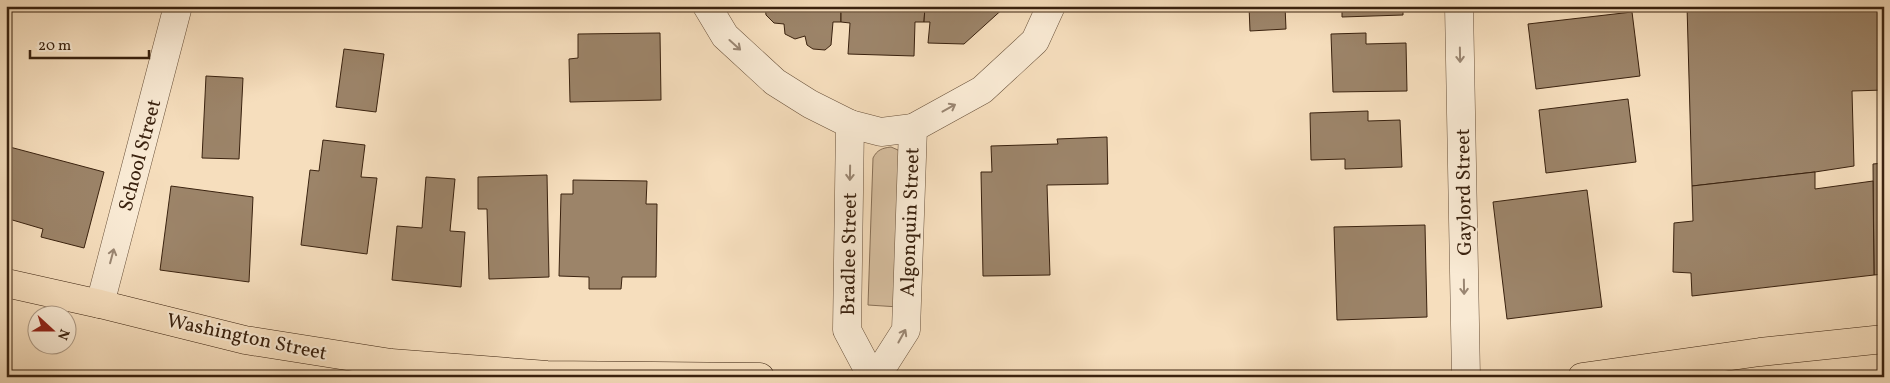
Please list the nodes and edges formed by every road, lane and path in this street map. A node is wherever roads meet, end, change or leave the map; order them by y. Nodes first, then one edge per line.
1 (178, 6) edge
2 (706, 6) edge
3 (1051, 6) edge
4 (1459, 6) edge
5 (850, 124) junction
6 (912, 128) junction
7 (6, 283) edge
8 (100, 304) junction
9 (1884, 339) edge
10 (760, 377) edge
11 (874, 377) edge
12 (1466, 377) edge
13 (1582, 377) edge

8 -> 1 street, School Street
2 -> 5 street
6 -> 3 street, Algonquin Street
4 -> 12 street, Gaylord Street
5 - 6 street
5 -> 11 street, Bradlee Street
11 -> 6 street, Algonquin Street
7 - 8 main road, Washington Street
8 - 10 main road, Washington Street
9 - 13 main road

